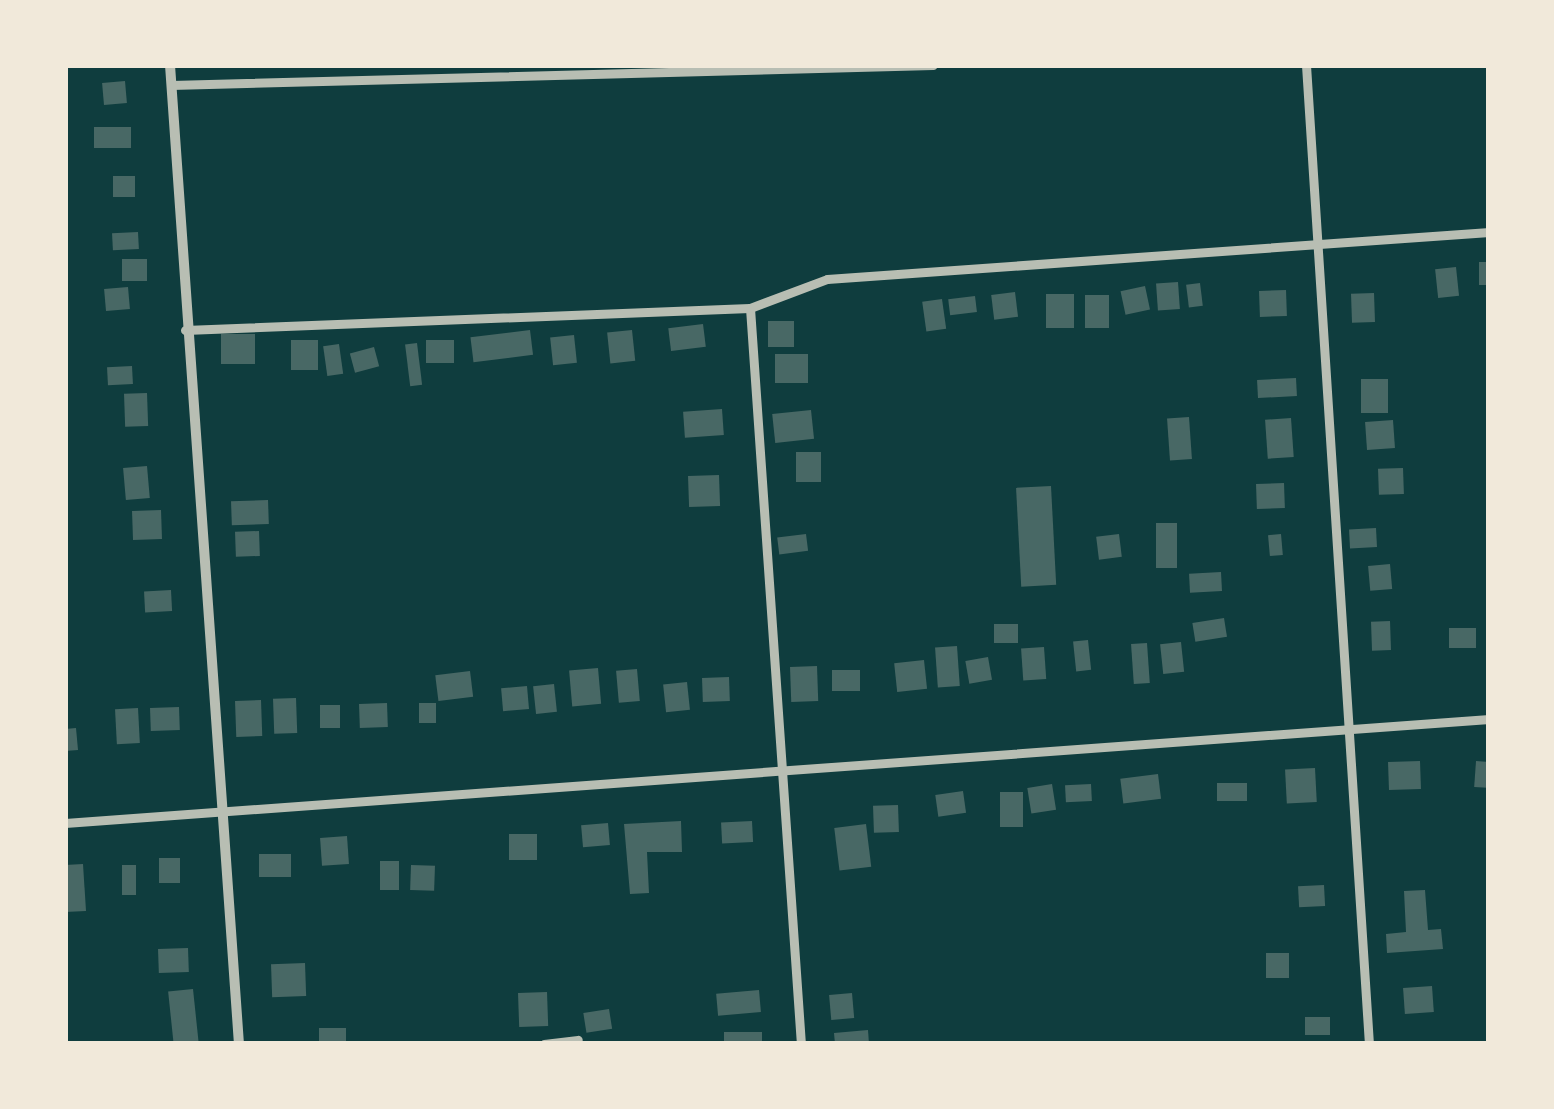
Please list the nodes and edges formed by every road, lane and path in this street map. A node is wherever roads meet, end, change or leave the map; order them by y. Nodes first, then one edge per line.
1 (170, 65) edge
2 (933, 65) edge
3 (1306, 65) edge
4 (171, 85) junction
5 (1489, 232) edge
6 (1315, 246) junction
7 (750, 308) junction
8 (185, 330) junction
9 (1489, 719) edge
10 (1347, 729) junction
11 (780, 770) junction
12 (220, 812) junction
13 (65, 823) edge
14 (578, 1040) dead end
15 (239, 1044) edge
16 (544, 1044) edge
17 (800, 1044) edge
18 (1369, 1044) edge

1 - 4 street
2 - 4 street
3 - 6 street
4 - 8 street
5 - 6 street
6 - 7 street
6 - 10 street
7 - 8 street
7 - 11 street
8 - 12 street
9 - 10 street
10 - 11 street
10 - 18 street
11 - 12 street
11 - 17 street
12 - 13 street
12 - 15 street
14 - 16 street

